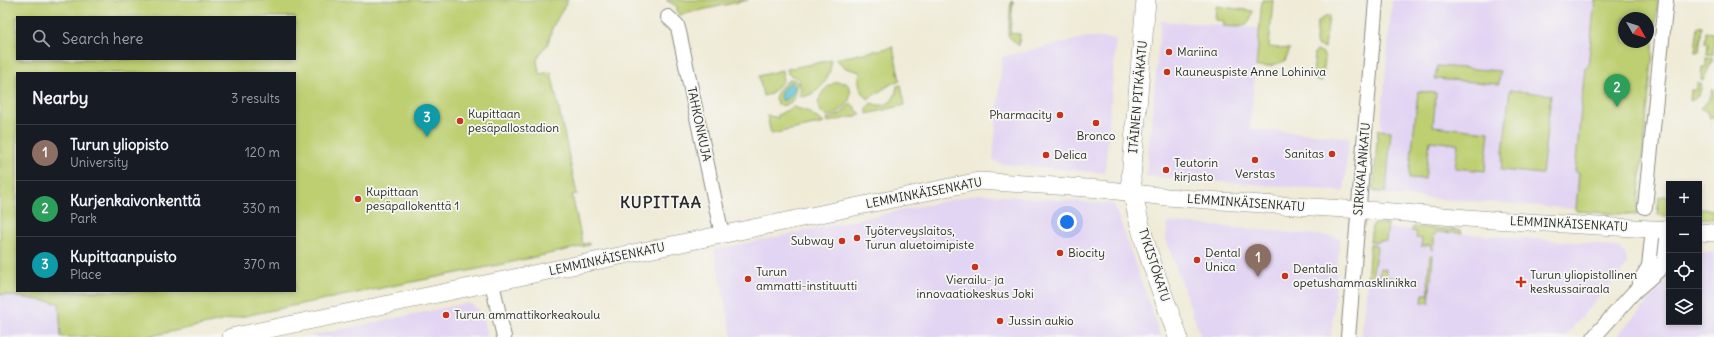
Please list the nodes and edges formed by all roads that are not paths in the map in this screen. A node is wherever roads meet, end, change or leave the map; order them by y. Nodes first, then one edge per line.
1 (1146, 0) edge
2 (1376, 0) edge
3 (1666, 0) edge
4 (668, 17) dead end
5 (1132, 193) junction
6 (1645, 207) dead end
7 (1359, 210) junction
8 (1663, 230) edge
9 (1702, 232) edge
10 (1714, 234) edge
11 (722, 235) junction
12 (492, 283) junction
13 (231, 337) edge
14 (504, 337) edge
15 (1178, 337) edge
16 (1348, 337) edge
17 (1594, 337) edge

1 - 5 main road, ITÄINEN PITKÄKATU
2 - 7 street, SIRKKALANKATU
3 - 6 street
4 - 11 street, TAHKONKUJA
5 - 7 street, LEMMINKÄISENKATU
5 - 11 street, LEMMINKÄISENKATU
5 - 15 main road, TYKISTÖKATU
7 - 8 street, LEMMINKÄISENKATU
7 - 16 street, SIRKKALANKATU
8 - 17 street
9 - 10 street
11 - 12 street, LEMMINKÄISENKATU
12 - 13 street, LEMMINKÄISENKATU
12 - 14 street

